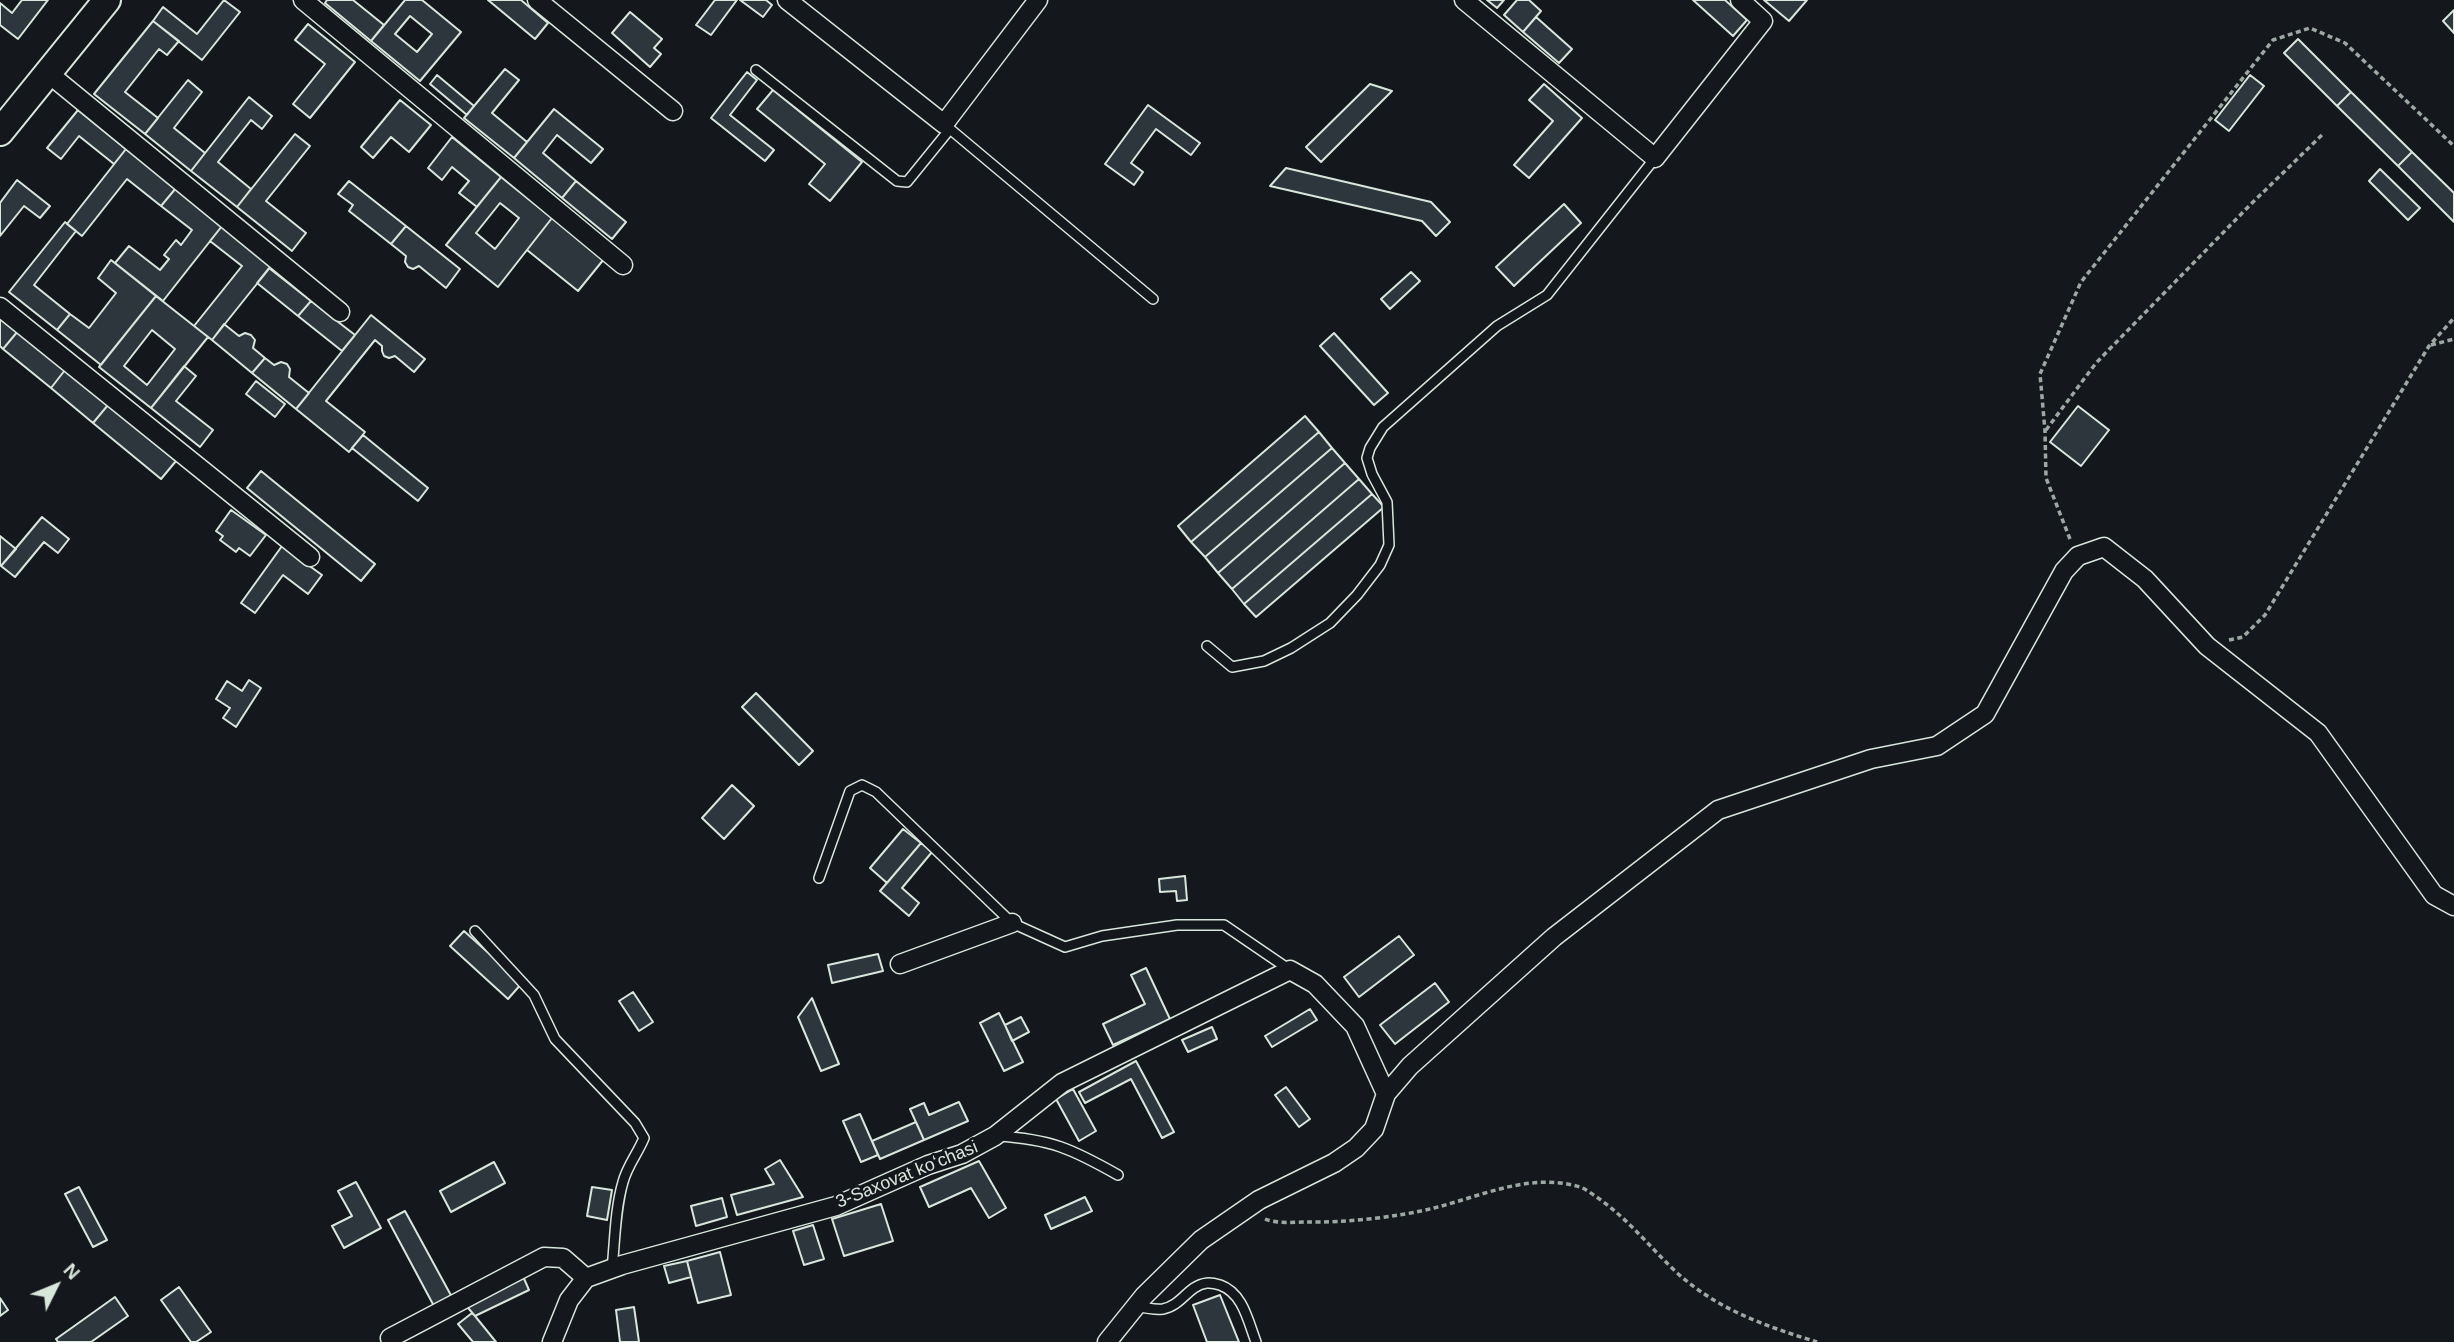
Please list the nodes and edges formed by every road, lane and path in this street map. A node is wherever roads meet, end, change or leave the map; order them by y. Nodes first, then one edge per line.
1 (107, 0) edge
2 (303, 0) edge
3 (537, 0) edge
4 (787, 0) edge
5 (1038, 0) edge
6 (1464, 0) edge
7 (1740, 0) edge
8 (756, 69) dead end
9 (48, 73) junction
10 (673, 111) dead end
11 (947, 126) junction
12 (0, 132) edge
13 (2324, 134) dead end
14 (2454, 146) edge
15 (1655, 158) junction
16 (623, 265) dead end
17 (1153, 299) dead end
18 (0, 307) edge
19 (340, 312) dead end
20 (2454, 318) edge
21 (2454, 340) edge
22 (2429, 346) junction
23 (2045, 431) junction
24 (2078, 556) junction
25 (310, 557) dead end
26 (1208, 646) dead end
27 (2207, 646) junction
28 (819, 878) dead end
29 (2454, 906) edge
30 (1012, 923) junction
31 (475, 931) dead end
32 (900, 964) dead end
33 (1290, 971) junction
34 (1386, 1094) junction
35 (995, 1136) junction
36 (1118, 1175) dead end
37 (1243, 1210) junction
38 (612, 1269) junction
39 (586, 1278) junction
40 (1136, 1306) junction
41 (390, 1338) dead end
42 (552, 1342) edge
43 (1107, 1342) edge
44 (1256, 1342) edge
45 (1817, 1342) edge

1 - 9 street
2 - 16 street
3 - 10 street
4 - 11 street
5 - 11 street
6 - 15 street
7 - 15 street
8 - 11 lane
9 - 12 street
9 - 19 street
11 - 17 lane
13 - 23 path
14 - 23 path
15 - 26 lane
18 - 25 street
20 - 22 path
21 - 22 path
22 - 27 path
23 - 24 path
24 - 27 street
24 - 34 street
27 - 29 street
28 - 30 lane
30 - 32 street
30 - 33 lane
31 - 38 lane
33 - 34 street
33 - 35 street, 3-Saxovat koʻchasi
34 - 37 street
35 - 36 lane
35 - 38 street, 3-Saxovat koʻchasi
37 - 40 street
37 - 45 path
38 - 39 street, 3-Saxovat koʻchasi
39 - 41 street
39 - 42 street
40 - 43 street
40 - 44 lane

